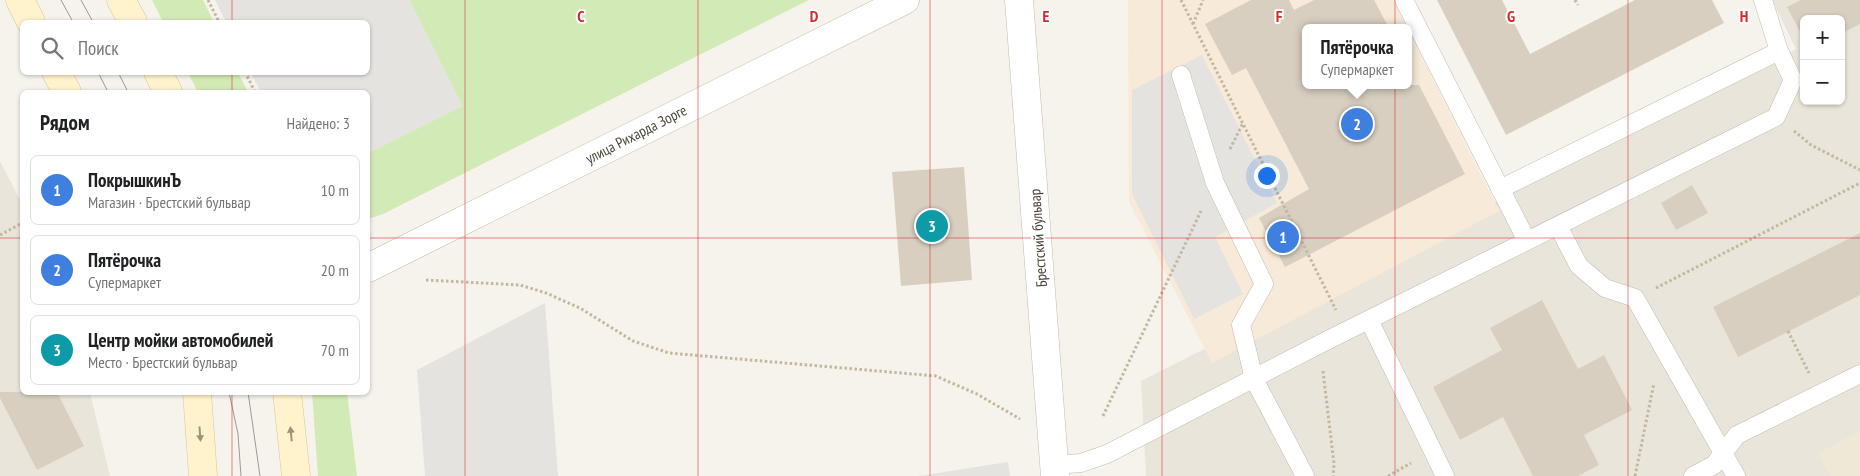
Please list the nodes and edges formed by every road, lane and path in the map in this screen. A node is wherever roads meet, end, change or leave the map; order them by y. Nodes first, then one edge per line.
1 (20, 0) edge
2 (121, 0) edge
3 (208, 0) edge
4 (905, 0) edge
5 (1019, 0) edge
6 (1181, 0) edge
7 (1203, 0) edge
8 (1404, 0) edge
9 (1575, 0) edge
10 (1763, 0) edge
11 (1578, 6) dead end
12 (30, 20) edge
13 (132, 20) edge
14 (218, 20) edge
15 (1193, 24) junction
16 (1779, 51) junction
17 (58, 75) edge
18 (160, 75) edge
19 (246, 75) edge
20 (1181, 75) dead end
21 (65, 90) edge
22 (167, 90) edge
23 (254, 90) edge
24 (1776, 117) junction
25 (1860, 170) edge
26 (1860, 183) edge
27 (1500, 189) junction
28 (20, 224) edge
29 (1558, 226) junction
30 (0, 235) edge
31 (1528, 241) junction
32 (1178, 261) dead end
33 (370, 267) edge
34 (426, 280) dead end
35 (1635, 298) junction
36 (1369, 320) junction
37 (1346, 331) junction
38 (1788, 332) dead end
39 (1323, 369) dead end
40 (1860, 374) edge
41 (1254, 379) junction
42 (1654, 381) dead end
43 (1819, 394) junction
44 (197, 395) edge
45 (287, 395) edge
46 (1104, 416) dead end
47 (1020, 419) dead end
48 (1723, 452) junction
49 (1055, 471) edge
50 (203, 476) edge
51 (296, 476) edge
52 (1305, 476) edge
53 (1333, 476) edge
54 (1444, 476) edge
55 (1635, 476) edge
56 (1693, 476) edge
57 (1736, 476) edge

1 - 12 street
2 - 13 street
3 - 14 path
4 - 33 street, улица Рихарда Зорге
5 - 49 street, Брестский бульвар
6 - 15 path
7 - 15 path
8 - 27 lane
9 - 11 path
10 - 16 lane
15 - 37 path
16 - 24 lane
16 - 27 lane
17 - 21 street
18 - 22 street
19 - 23 path
20 - 41 lane
24 - 25 path
24 - 29 lane
26 - 35 path
27 - 31 lane
28 - 30 path
29 - 31 lane
29 - 35 lane
31 - 36 lane
32 - 46 path
34 - 47 path
35 - 48 lane
36 - 37 lane
36 - 54 lane
37 - 41 lane
38 - 43 path
39 - 53 path
40 - 43 lane
41 - 49 lane
41 - 52 lane
42 - 55 path
43 - 48 lane
44 -> 50 street
51 -> 45 street
48 - 56 lane
48 - 57 lane

